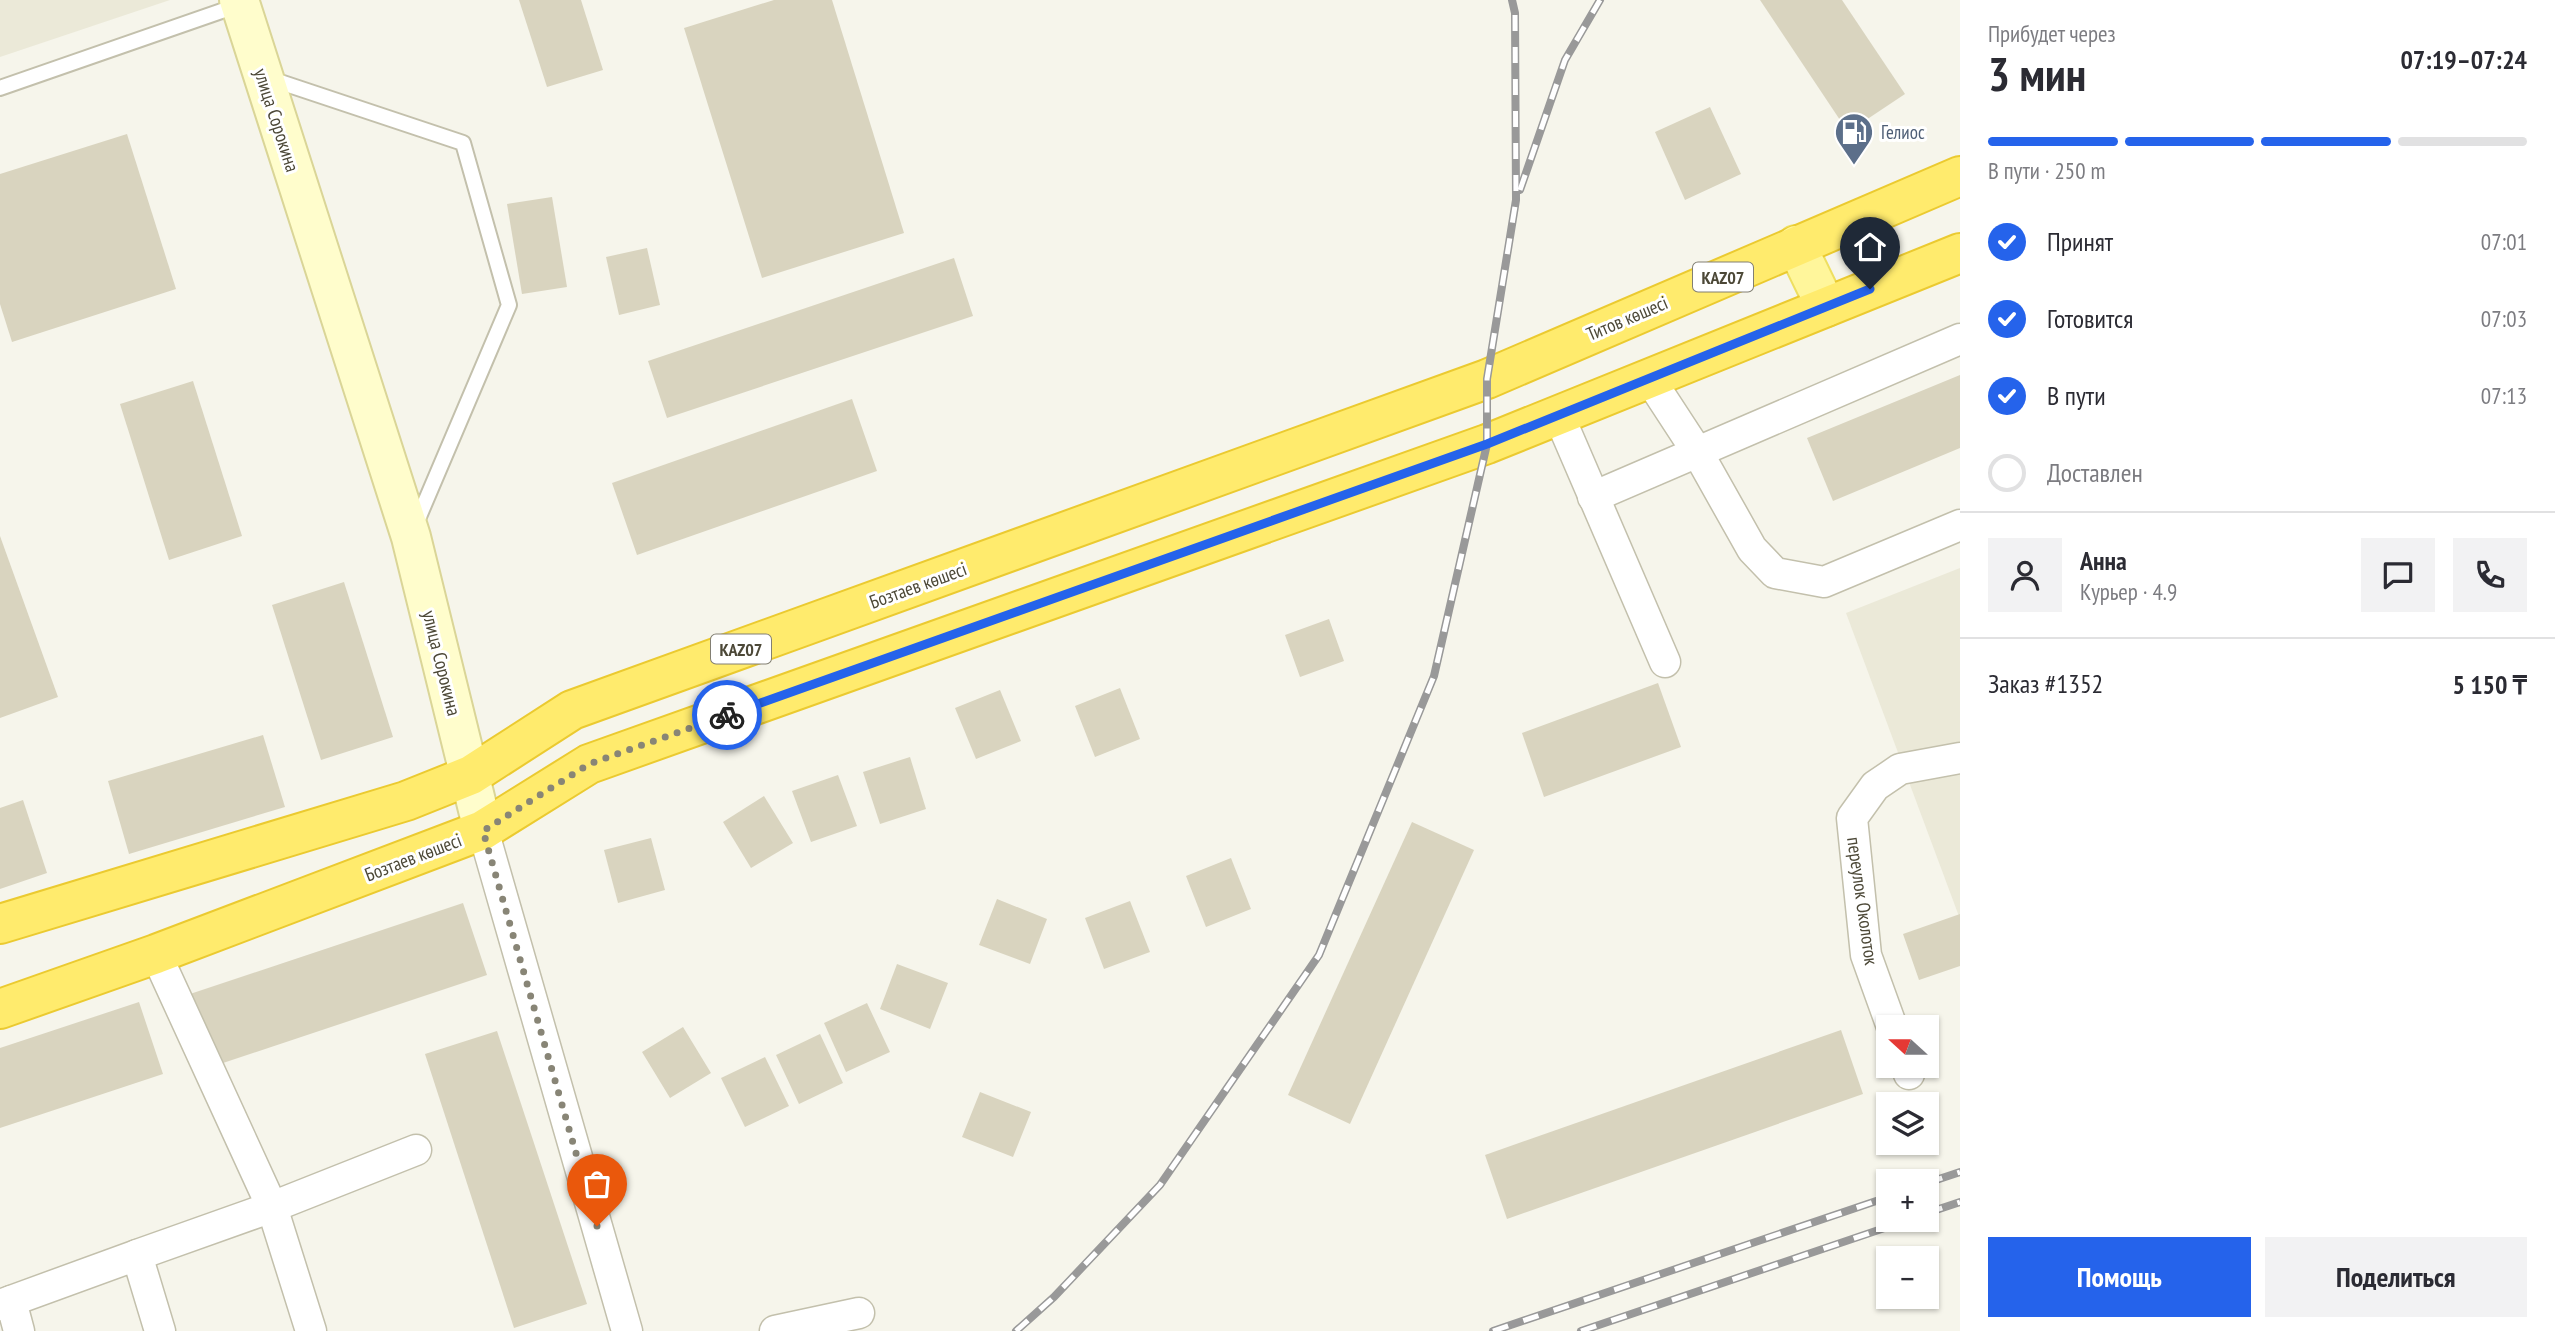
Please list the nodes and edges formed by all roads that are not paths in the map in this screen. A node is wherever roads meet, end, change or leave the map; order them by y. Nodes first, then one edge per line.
1 (239, 2) edge
2 (263, 77) junction
3 (0, 88) edge
4 (1960, 176) edge
5 (1796, 245) junction
6 (1960, 253) edge
7 (1826, 307) junction
8 (1960, 339) edge
9 (1648, 378) junction
10 (1487, 379) joint
11 (1559, 416) junction
12 (1698, 453) junction
13 (1593, 497) junction
14 (1960, 525) edge
15 (411, 537) junction
16 (1665, 662) dead end
17 (1960, 758) edge
18 (471, 775) junction
19 (483, 831) junction
20 (0, 924) edge
21 (156, 954) junction
22 (0, 1009) edge
23 (1888, 1015) edge
24 (416, 1150) dead end
25 (272, 1207) junction
26 (137, 1255) junction
27 (5, 1303) edge
28 (859, 1313) dead end
29 (19, 1331) edge
30 (160, 1331) edge
31 (311, 1331) edge
32 (627, 1331) edge
33 (775, 1331) edge

1 - 2 street, улица Сорокина
1 - 3 lane
2 - 15 street, улица Сорокина
2 - 15 lane
4 - 5 highway, Титов көшесі / KAZ07
5 - 7 main road
5 - 10 highway, Титов көшесі / KAZ07
6 - 7 highway
7 - 9 highway
8 - 12 street
9 - 11 highway
9 - 12 street
10 - 18 highway, Бозтаев көшесі / KAZ07
11 - 13 street
11 - 19 highway, Бозтаев көшесі
12 - 13 street
12 - 14 street
13 - 16 street
15 - 18 street, улица Сорокина
17 - 23 street, переулок Околоток
18 - 19 street, улица Сорокина
18 - 20 highway, Бозтаев көшесі / KAZ07
19 - 21 highway, Бозтаев көшесі
19 - 32 street, улица Сорокина
21 - 22 highway, Бозтаев көшесі
21 - 25 street
24 - 25 street
25 - 26 street
25 - 31 street
26 - 27 street
26 - 30 street
27 - 29 street
28 - 33 street

